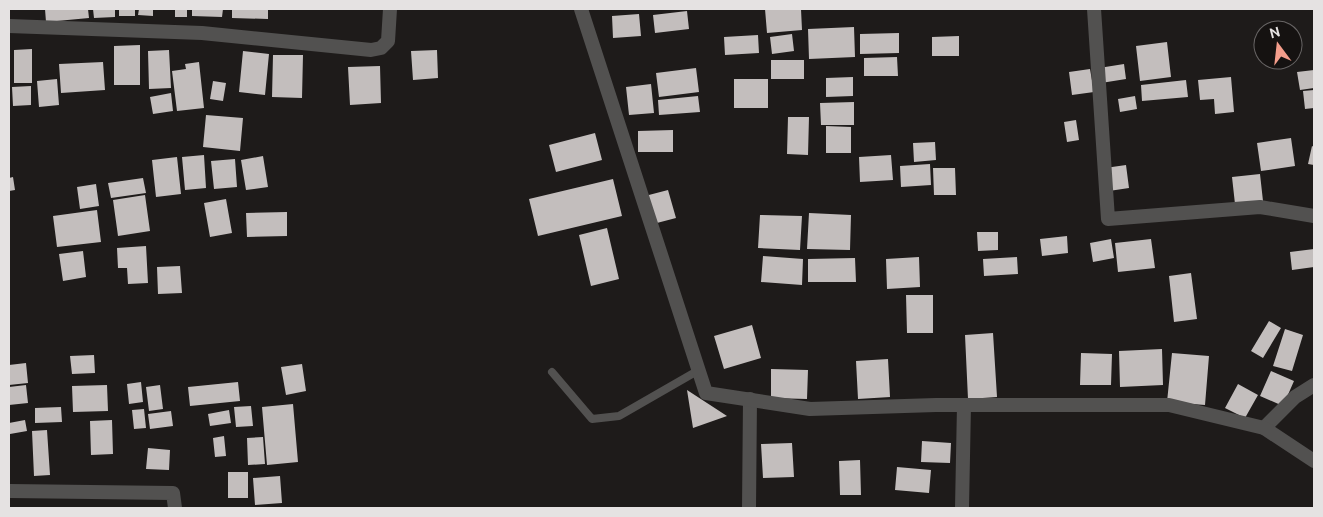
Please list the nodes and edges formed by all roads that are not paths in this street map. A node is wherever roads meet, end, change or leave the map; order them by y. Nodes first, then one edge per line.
1 (390, 9) edge
2 (581, 9) edge
3 (1094, 9) edge
4 (9, 26) edge
5 (1314, 216) edge
6 (699, 370) junction
7 (552, 372) dead end
8 (1314, 385) edge
9 (750, 400) junction
10 (964, 405) junction
11 (1264, 428) junction
12 (1314, 461) edge
13 (9, 491) edge
14 (175, 508) edge
15 (749, 508) edge
16 (962, 508) edge

1 - 4 street
2 - 6 street
3 - 5 street
6 - 7 lane
6 - 9 street
8 - 11 street
9 - 10 street
9 - 15 street
10 - 11 street
10 - 16 street
11 - 12 street
13 - 14 street

